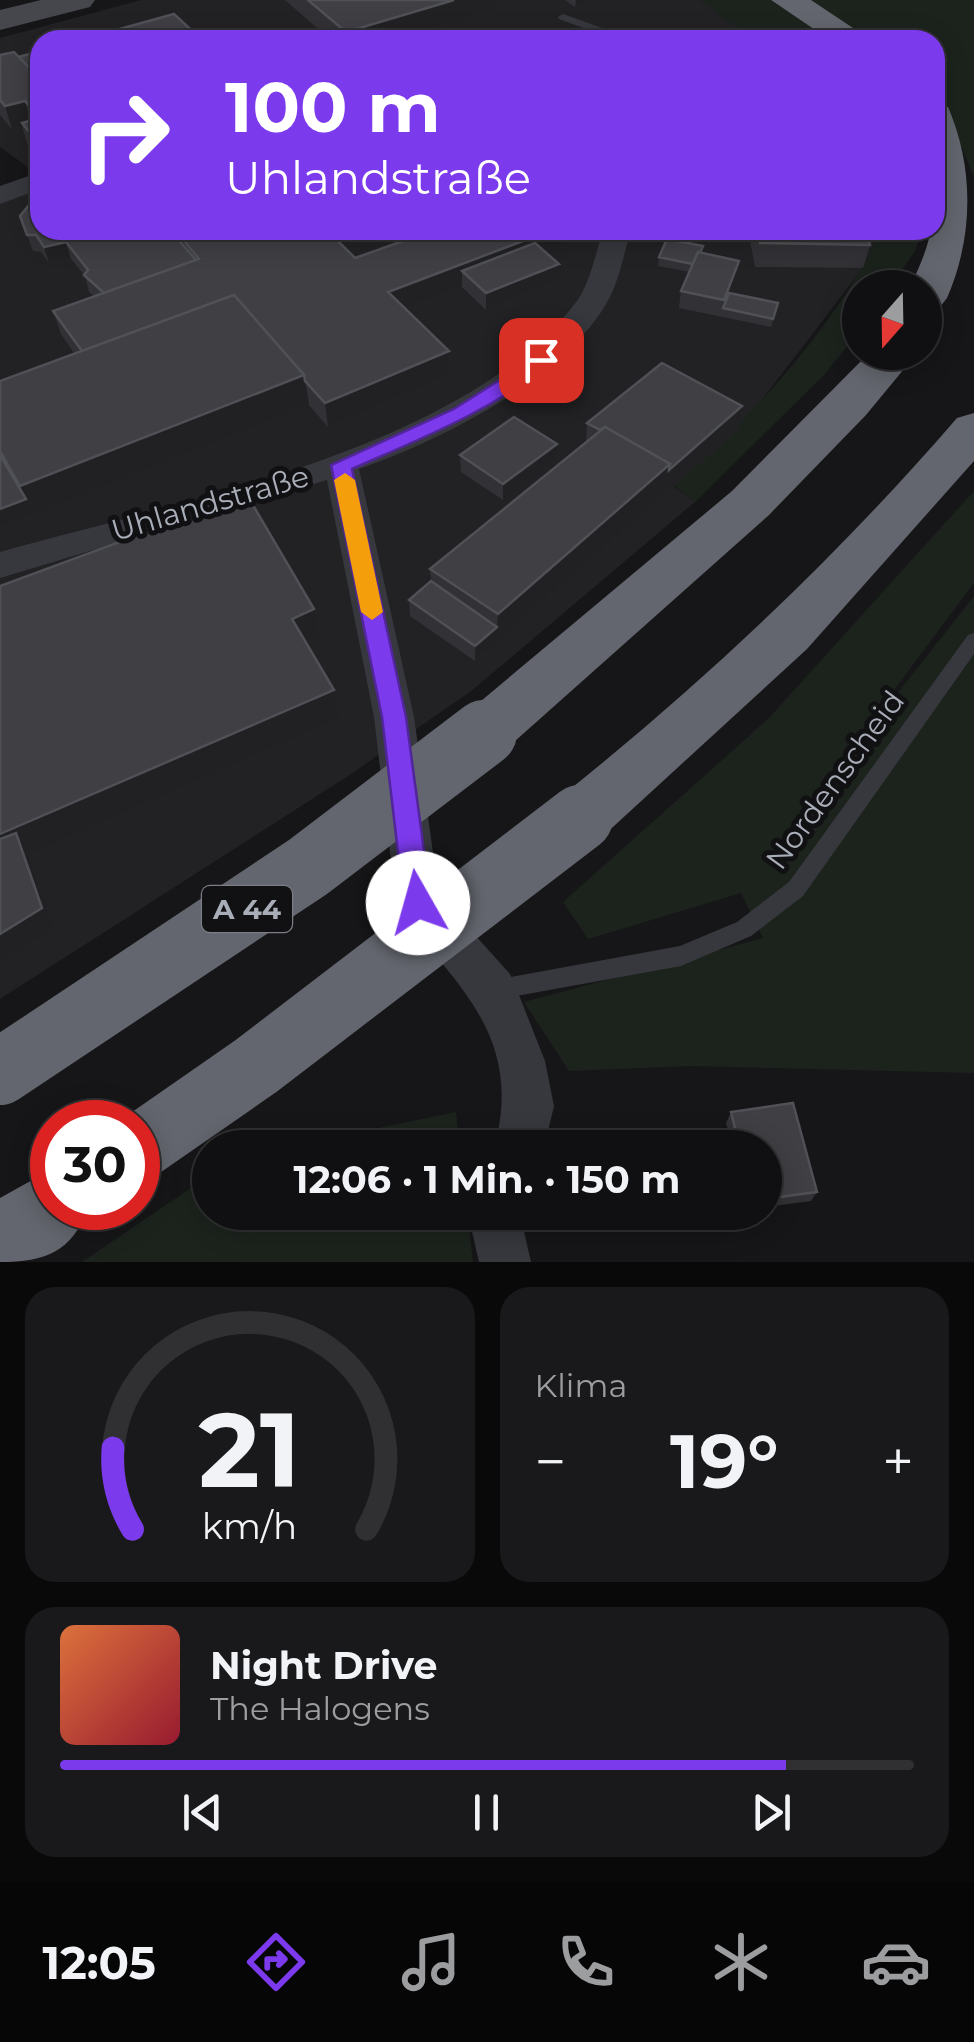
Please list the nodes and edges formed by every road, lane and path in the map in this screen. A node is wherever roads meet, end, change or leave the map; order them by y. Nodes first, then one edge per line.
1 (21, 0) edge
2 (79, 0) edge
3 (787, 0) edge
4 (0, 6) edge
5 (562, 17) dead end
6 (0, 20) edge
7 (598, 30) edge
8 (837, 30) edge
9 (945, 138) edge
10 (30, 184) edge
11 (0, 196) edge
12 (615, 240) edge
13 (974, 258) edge
14 (939, 270) edge
15 (942, 297) edge
16 (878, 370) edge
17 (974, 429) edge
18 (342, 465) junction
19 (0, 565) edge
20 (974, 640) edge
21 (494, 990) junction
22 (0, 1072) edge
23 (524, 1130) edge
24 (160, 1133) edge
25 (30, 1222) edge
26 (499, 1230) edge
27 (0, 1243) edge
28 (504, 1262) edge

1 - 4 main road
2 - 6 main road
3 - 8 highway
5 - 7 lane
9 - 14 highway
10 - 11 street
12 - 18 street, Uhlandstraße
13 - 15 highway, A 44
16 - 22 highway, A 44, bridge
17 - 24 highway, bridge
18 - 19 street, Uhlandstraße
18 - 21 street
20 - 21 lane, Nordenscheid
21 - 23 street
25 - 27 highway
26 - 28 street

